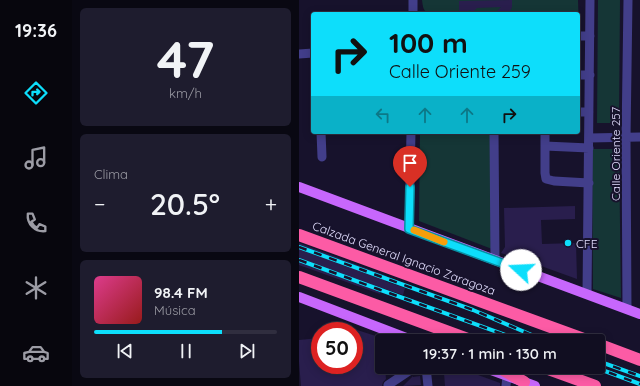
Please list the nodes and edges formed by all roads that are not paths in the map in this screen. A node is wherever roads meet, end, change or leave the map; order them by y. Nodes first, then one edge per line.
1 (413, 0) edge
2 (591, 0) edge
3 (628, 0) edge
4 (413, 12) edge
5 (580, 36) edge
6 (590, 36) junction
7 (311, 53) edge
8 (299, 54) edge
9 (580, 75) edge
10 (590, 75) junction
11 (580, 112) edge
12 (589, 112) junction
13 (321, 134) edge
14 (411, 134) edge
15 (494, 134) edge
16 (545, 134) edge
17 (589, 138) junction
18 (626, 138) junction
19 (640, 138) edge
20 (545, 146) junction
21 (589, 148) junction
22 (322, 158) dead end
23 (589, 183) junction
24 (299, 187) edge
25 (409, 229) junction
26 (299, 235) edge
27 (495, 260) junction
28 (299, 277) edge
29 (587, 294) junction
30 (299, 297) edge
31 (627, 309) junction
32 (640, 314) edge
33 (434, 327) junction
34 (396, 334) edge
35 (443, 334) edge
36 (454, 334) edge
37 (570, 334) edge
38 (605, 347) edge
39 (640, 360) edge
40 (404, 374) edge
41 (427, 374) edge
42 (495, 374) edge
43 (510, 374) edge
44 (562, 374) edge
45 (507, 381) edge
46 (528, 384) edge
47 (388, 385) dead end
48 (428, 386) edge
49 (595, 386) edge

1 - 4 street
2 - 6 street
3 - 18 street, Calle Oriente 257
5 - 6 street
6 - 10 street
7 - 8 street
9 - 10 street
10 - 12 street
11 - 12 street
12 - 17 street
13 - 22 street
14 - 25 street
15 - 27 street
16 - 20 street
17 - 18 street
17 - 21 street
18 - 19 street
18 - 31 street, Calle Oriente 257
20 - 21 street
20 - 23 street
21 - 23 street
23 - 29 street
24 - 25 main road
25 - 27 main road
26 - 37 highway, Calzada General Ignacio Zaragoza
27 - 29 main road
28 - 33 highway
29 - 31 main road
30 - 34 main road
31 - 32 main road
33 - 35 highway
33 - 36 highway
38 - 39 highway
40 - 47 street
41 - 48 street
42 - 45 main road
43 - 46 highway
44 - 49 highway
45 - 46 main road

